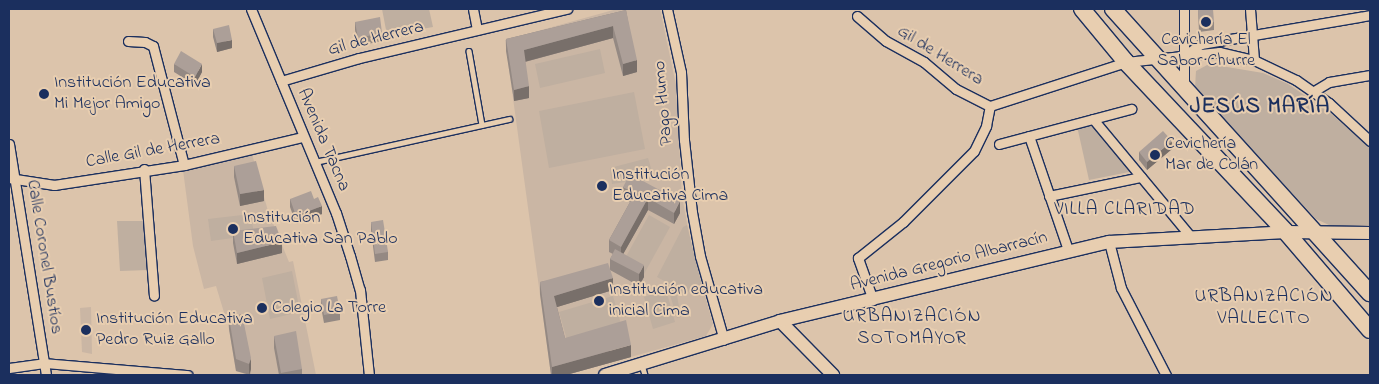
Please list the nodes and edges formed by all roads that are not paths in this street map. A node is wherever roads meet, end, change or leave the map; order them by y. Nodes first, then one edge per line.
1 (251, 9) edge
2 (473, 9) edge
3 (567, 9) edge
4 (667, 9) edge
5 (1082, 9) edge
6 (1113, 9) edge
7 (1184, 9) edge
8 (1250, 9) edge
9 (1352, 14) edge
10 (1370, 15) edge
11 (858, 16) dead end
12 (477, 30) junction
13 (1252, 36) junction
14 (128, 41) dead end
15 (469, 51) dead end
16 (1186, 54) junction
17 (1155, 57) junction
18 (1254, 60) junction
19 (1126, 62) junction
20 (1370, 75) edge
21 (282, 81) junction
22 (1184, 89) junction
23 (1314, 92) junction
24 (990, 106) junction
25 (1131, 109) dead end
26 (509, 119) dead end
27 (1093, 119) junction
28 (482, 125) junction
29 (1029, 136) junction
30 (302, 138) junction
31 (1370, 139) edge
32 (9, 144) edge
33 (999, 144) dead end
34 (314, 162) junction
35 (184, 165) junction
36 (144, 169) junction
37 (1141, 177) junction
38 (12, 178) edge
39 (1049, 196) junction
40 (1286, 232) junction
41 (1318, 233) junction
42 (1370, 233) edge
43 (1190, 236) junction
44 (1109, 242) junction
45 (1068, 250) junction
46 (1370, 293) edge
47 (154, 296) dead end
48 (873, 300) junction
49 (780, 321) junction
50 (1370, 330) edge
51 (724, 340) junction
52 (44, 363) junction
53 (9, 368) edge
54 (643, 370) edge
55 (46, 375) edge
56 (188, 375) edge
57 (369, 375) edge
58 (605, 375) edge
59 (833, 375) edge
60 (1166, 375) edge

1 - 21 street, Avenida Tacna
2 - 12 street
3 - 12 street, Gil de Herrera
4 - 51 street, Pago Humo
5 - 19 highway
6 - 17 highway
7 - 16 street
8 - 13 street
9 - 10 street
9 - 13 street
11 - 24 street, Gil de Herrera
12 - 21 street, Gil de Herrera
13 - 16 street
13 - 18 street
14 - 35 street
15 - 28 lane
16 - 17 street, Gil de Herrera
16 - 18 street, Gil de Herrera
16 - 22 street
17 - 19 street, Gil de Herrera
17 - 22 highway
18 - 23 street, Gil de Herrera
19 - 24 street, Gil de Herrera
19 - 40 highway
20 - 23 street
21 - 30 street, Avenida Tacna
22 - 41 highway
23 - 31 street, Gil de Herrera
24 - 48 street
25 - 27 street
26 - 28 lane
27 - 29 street
27 - 37 street
28 - 34 lane
29 - 33 street
29 - 39 street
30 - 34 street, Avenida Tacna
30 - 35 street, Calle Gil de Herrera
32 - 38 street, Calle Coronel Bustíos
34 - 57 street, Avenida Tacna
35 - 36 street, Calle Gil de Herrera
36 - 38 street, Calle Gil de Herrera
36 - 47 street
37 - 39 street
37 - 43 street
38 - 52 street, Calle Coronel Bustíos
39 - 45 street
40 - 41 street, Avenida Gregorio Albarracín
40 - 43 street, Avenida Gregorio Albarracín
40 - 50 highway
41 - 42 street, Avenida Gregorio Albarracín
41 - 46 highway
43 - 44 street, Avenida Gregorio Albarracín
44 - 45 street, Avenida Gregorio Albarracín
44 - 60 street
45 - 48 street, Avenida Gregorio Albarracín
48 - 49 street, Avenida Gregorio Albarracín
49 - 51 street, Avenida Gregorio Albarracín
49 - 59 street
51 - 54 street, Avenida Gregorio Albarracín
52 - 53 street
52 - 55 street, Calle Coronel Bustíos
52 - 56 street
54 - 58 street, Avenida Gregorio Albarracín

